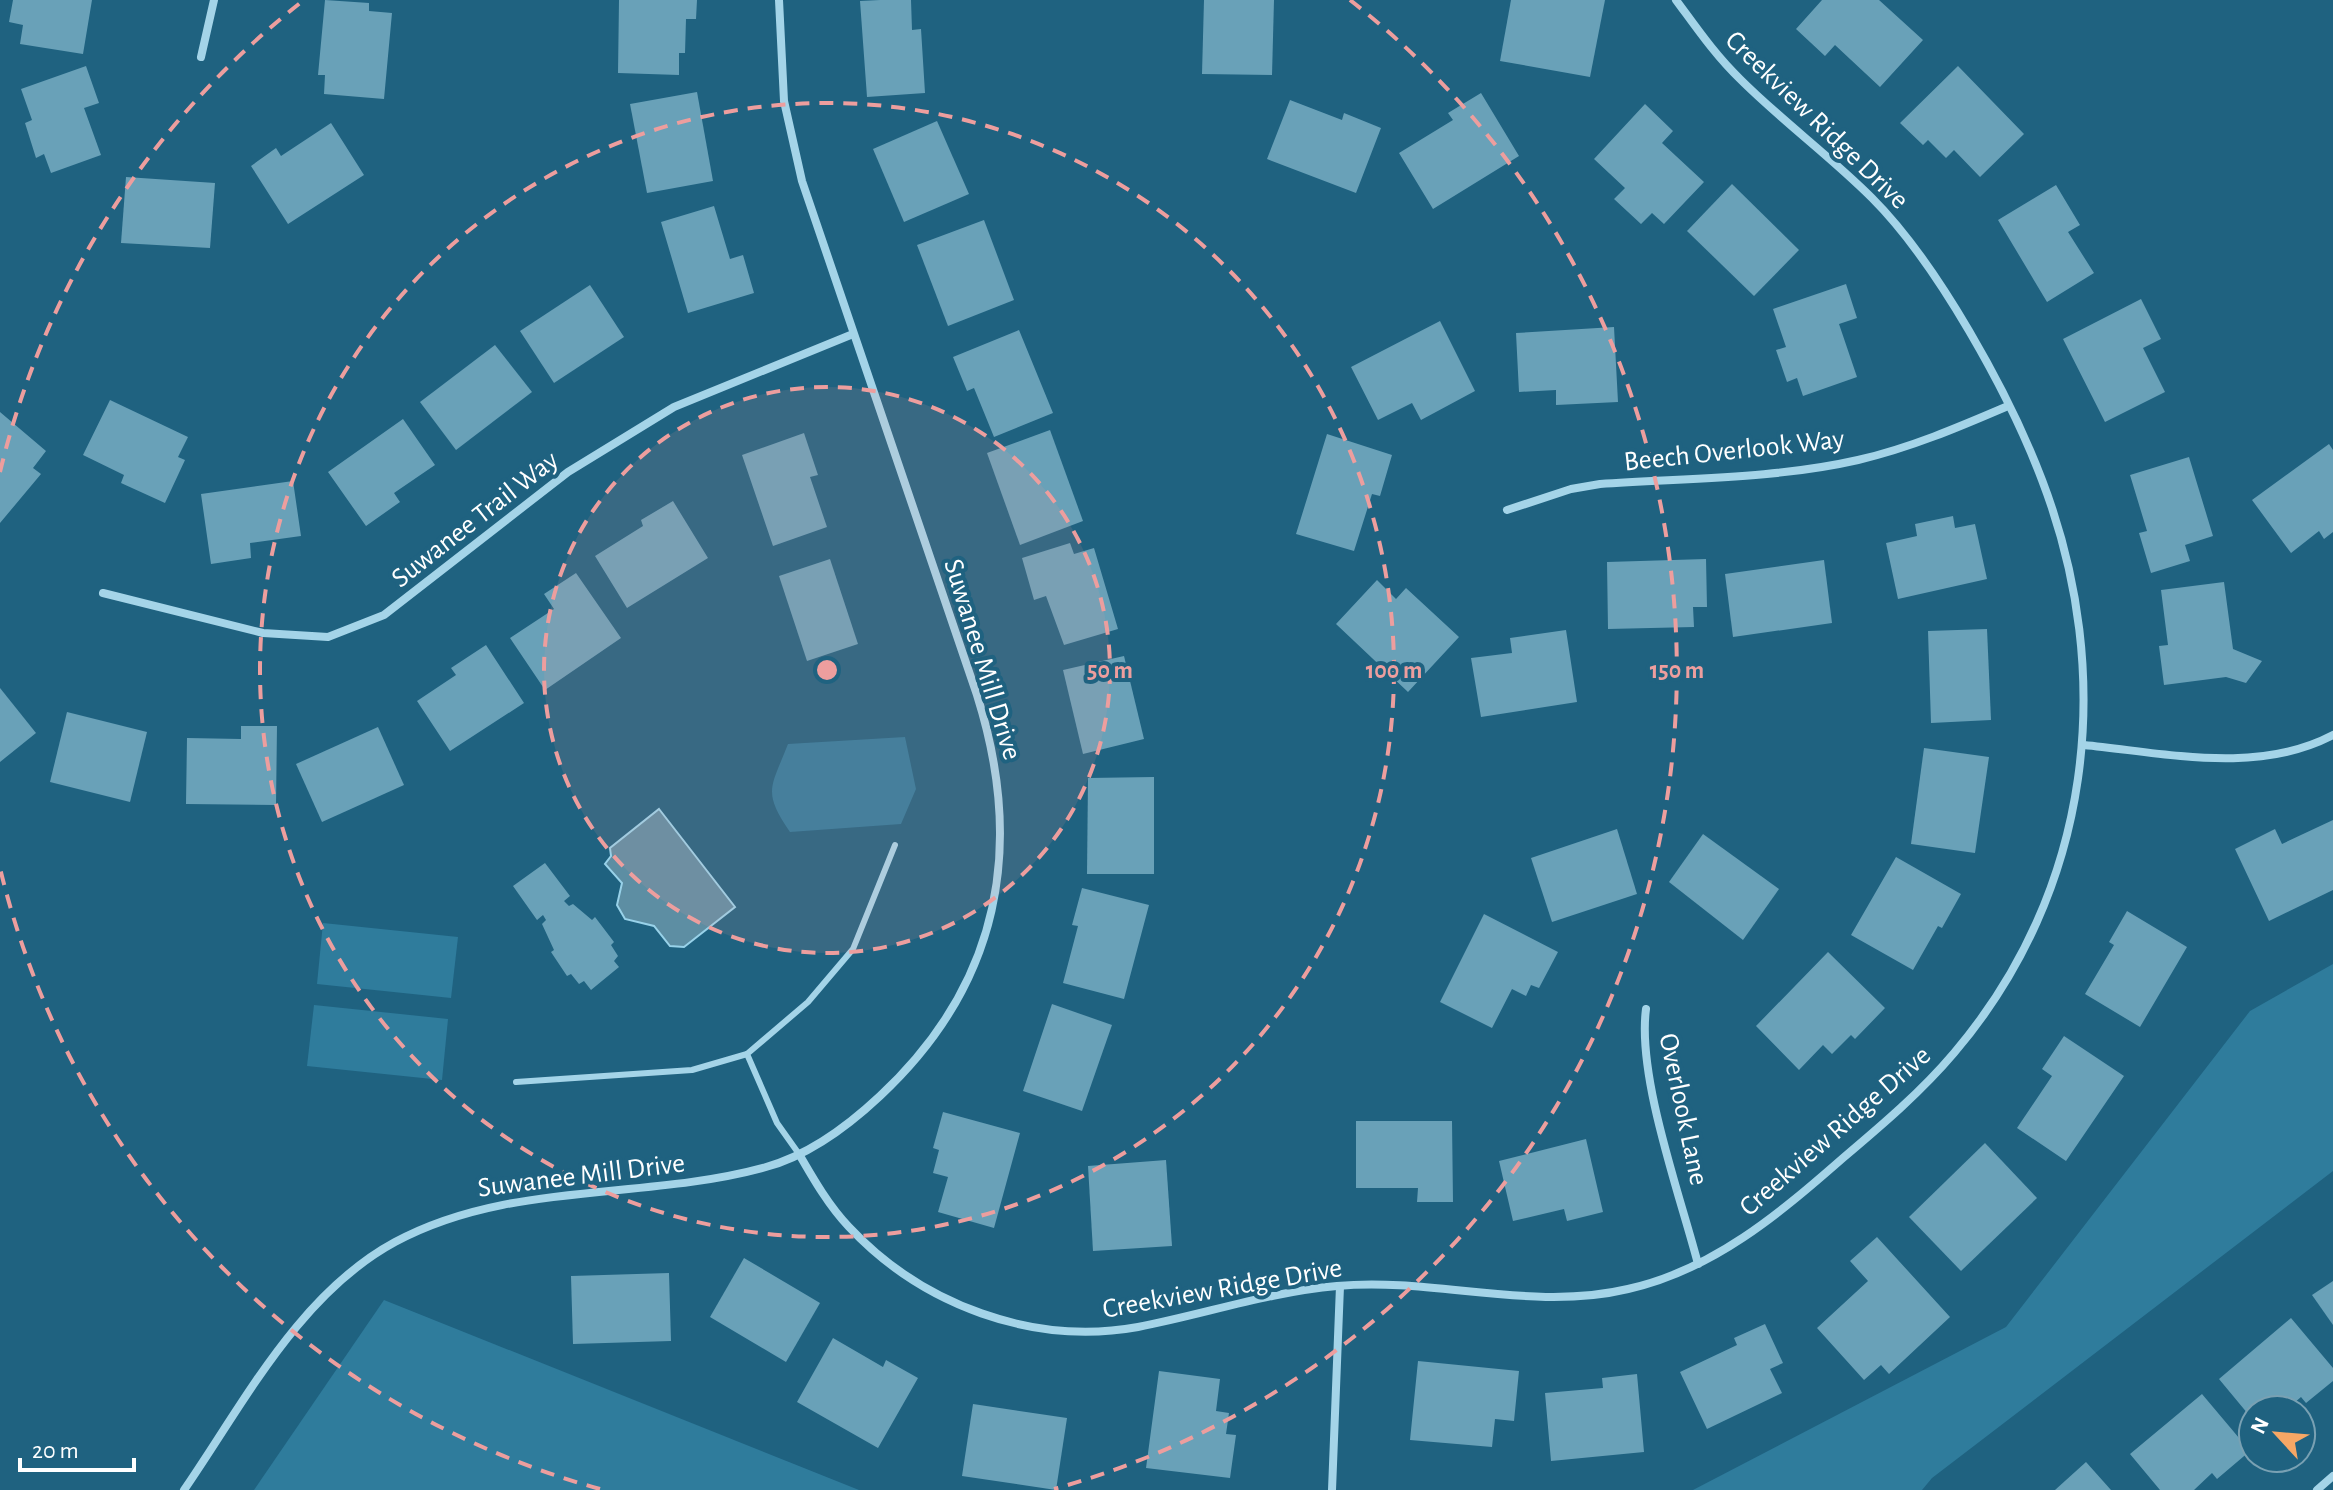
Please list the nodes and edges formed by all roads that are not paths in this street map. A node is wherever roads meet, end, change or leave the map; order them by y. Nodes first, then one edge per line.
1 (214, 0) edge
2 (779, 0) edge
3 (1676, 0) edge
4 (201, 57) dead end
5 (853, 334) junction
6 (2008, 406) junction
7 (1507, 510) dead end
8 (103, 593) dead end
9 (2333, 735) edge
10 (2084, 745) junction
11 (895, 845) dead end
12 (1646, 1009) dead end
13 (747, 1054) junction
14 (516, 1082) dead end
15 (799, 1154) junction
16 (1698, 1264) junction
17 (1340, 1286) junction
18 (2333, 1476) edge
19 (184, 1490) edge
20 (1332, 1490) edge
21 (2317, 1490) edge

1 - 4 street
2 - 5 street, Suwanee Mill Drive
3 - 6 street, Creekview Ridge Drive
5 - 8 street, Suwanee Trail Way
5 - 15 street, Suwanee Mill Drive
6 - 7 street, Beech Overlook Way
6 - 10 street, Creekview Ridge Drive
9 - 10 street
10 - 16 street, Creekview Ridge Drive
11 - 13 lane
12 - 16 street, Overlook Lane
13 - 14 lane
13 - 15 lane
15 - 17 street, Creekview Ridge Drive
15 - 19 street, Suwanee Mill Drive
16 - 17 street, Creekview Ridge Drive
17 - 20 street
18 - 21 street

